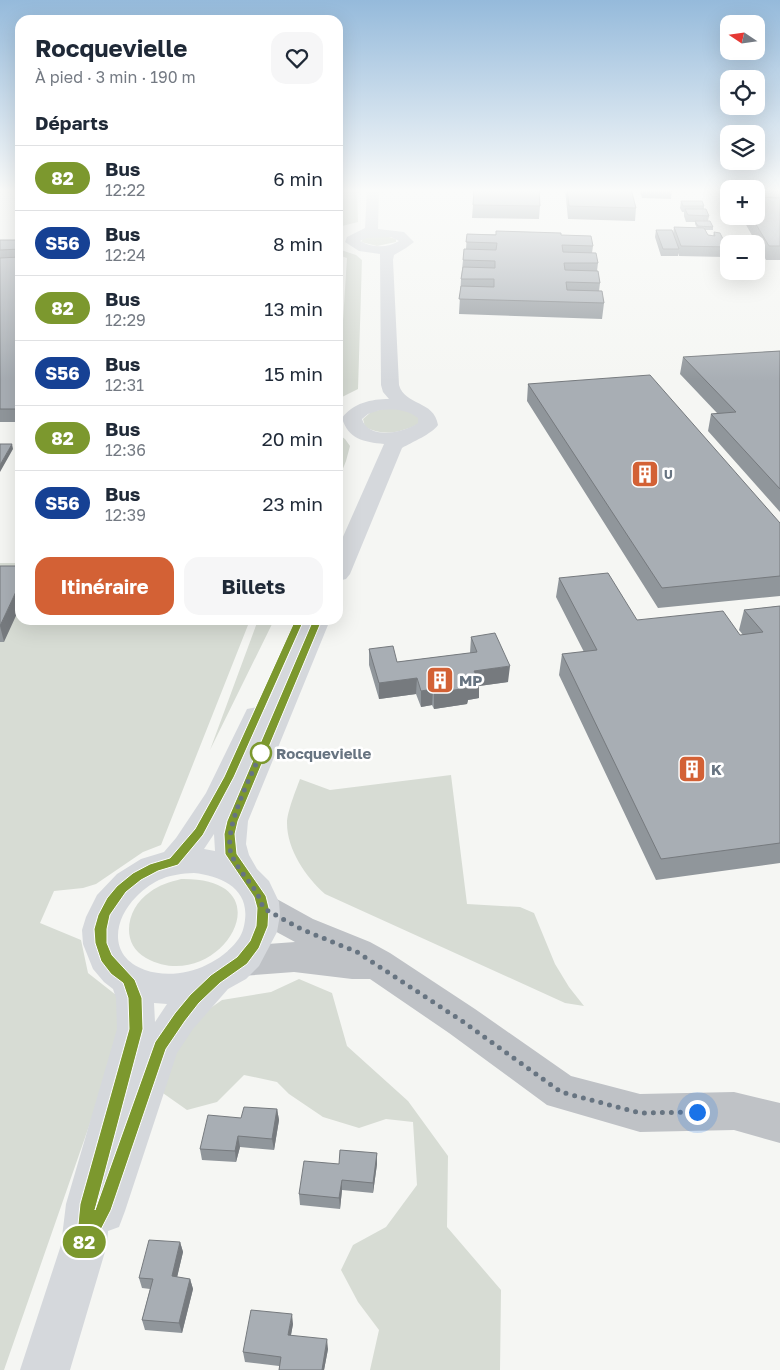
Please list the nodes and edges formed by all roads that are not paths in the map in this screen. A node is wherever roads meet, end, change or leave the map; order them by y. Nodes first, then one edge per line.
1 (370, 253) edge
2 (387, 253) edge
3 (408, 406) junction
4 (369, 407) junction
5 (368, 435) junction
6 (408, 436) junction
7 (343, 524) edge
8 (343, 562) edge
9 (298, 625) edge
10 (316, 625) edge
11 (174, 862) junction
12 (244, 875) junction
13 (263, 908) junction
14 (377, 964) junction
15 (229, 970) junction
16 (128, 980) junction
17 (780, 1123) edge
18 (84, 1245) junction
19 (45, 1370) edge

1 - 4 main road
2 - 3 main road
3 - 4 main road
3 - 6 main road
4 - 5 main road
5 - 6 main road
5 - 7 main road
6 - 8 main road
9 - 11 main road
10 - 12 main road
11 - 12 main road
11 - 16 main road
12 - 13 main road
13 - 14 street
13 - 15 main road
14 - 15 street
14 - 17 street
15 - 16 main road
15 - 18 main road
16 - 18 main road
18 - 19 main road

